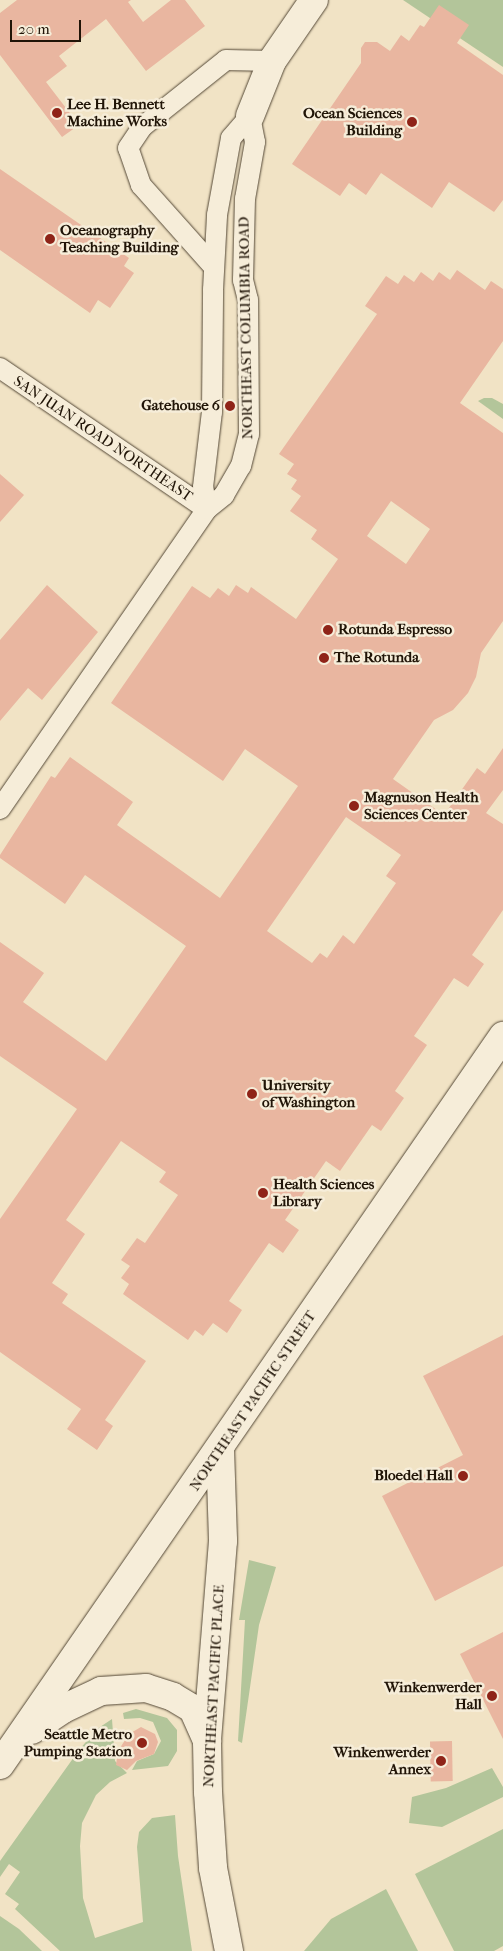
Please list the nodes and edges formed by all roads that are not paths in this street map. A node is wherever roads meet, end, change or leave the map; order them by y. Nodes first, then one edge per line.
1 (314, 0) edge
2 (272, 61) junction
3 (250, 116) junction
4 (214, 267) junction
5 (0, 368) edge
6 (207, 509) junction
7 (0, 809) edge
8 (503, 1036) edge
9 (220, 1449) junction
10 (18, 1739) junction
11 (207, 1741) junction
12 (0, 1765) edge
13 (228, 1951) edge

1 - 2 main road
2 - 3 main road
2 - 4 street
3 - 4 street, NORTHEAST COLUMBIA ROAD
3 - 6 street, NORTHEAST COLUMBIA ROAD
4 - 6 street, NORTHEAST COLUMBIA ROAD
5 - 6 street, SAN JUAN ROAD NORTHEAST
6 - 7 street, NORTHEAST COLUMBIA ROAD
8 - 9 main road, NORTHEAST PACIFIC STREET
9 - 10 main road, NORTHEAST PACIFIC STREET
9 - 11 main road, NORTHEAST PACIFIC PLACE
10 - 11 main road
10 - 12 main road, NORTHEAST PACIFIC STREET
11 - 13 main road, NORTHEAST PACIFIC PLACE

